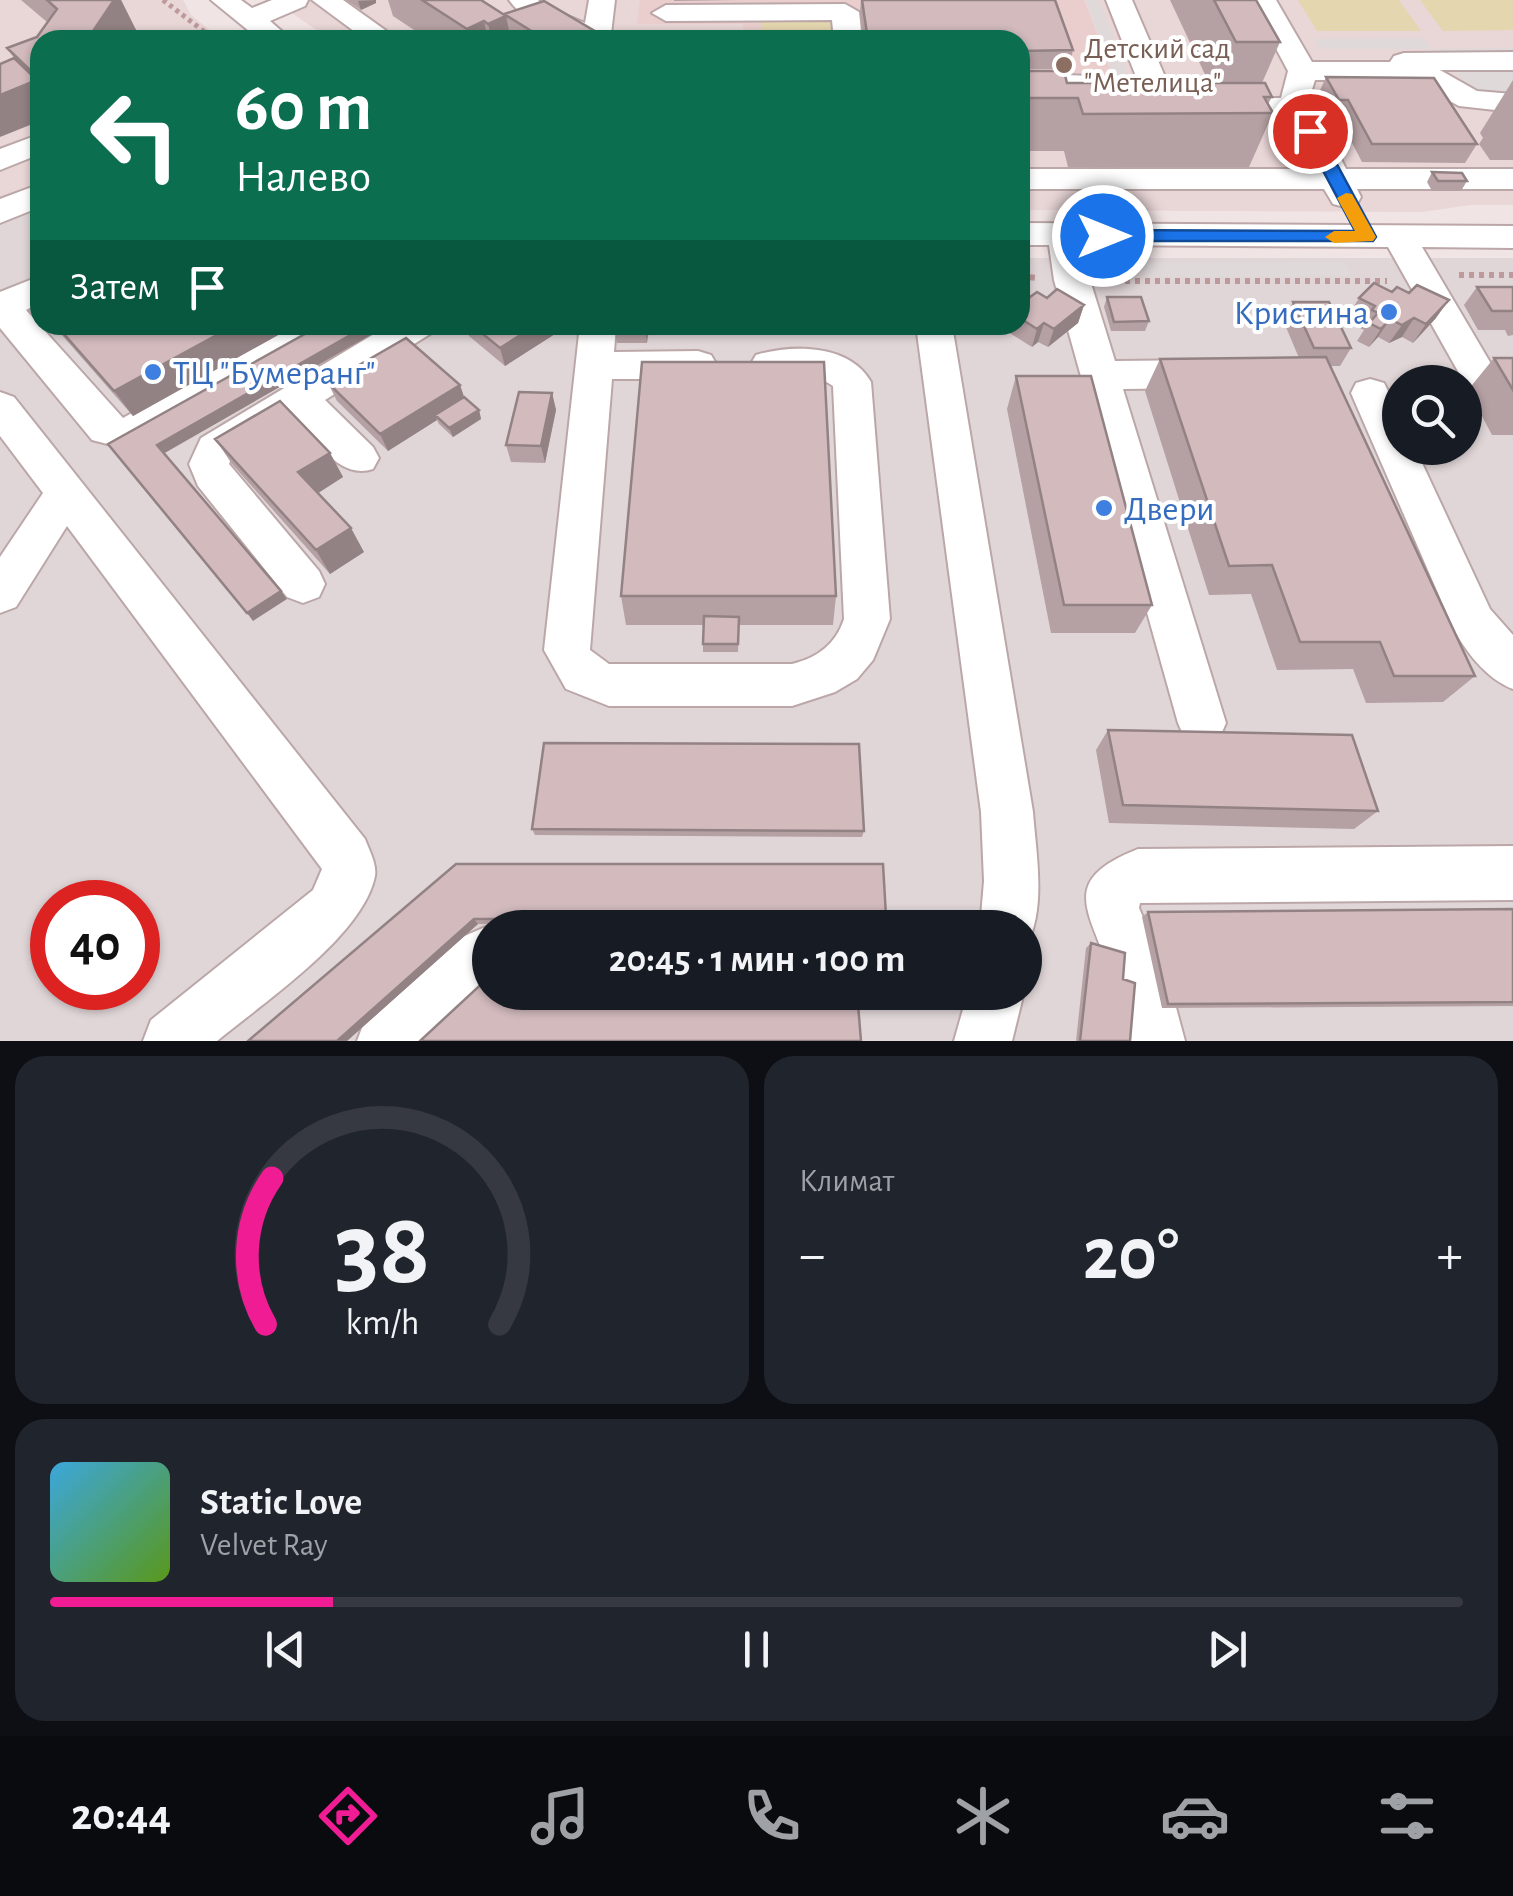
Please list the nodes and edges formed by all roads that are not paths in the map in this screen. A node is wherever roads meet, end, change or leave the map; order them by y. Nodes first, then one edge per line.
1 (224, 0) edge
2 (296, 0) edge
3 (326, 0) edge
4 (522, 0) edge
5 (602, 0) edge
6 (1119, 0) edge
7 (1264, 0) edge
8 (744, 12) junction
9 (666, 13) dead end
10 (250, 19) junction
11 (265, 30) edge
12 (370, 30) edge
13 (579, 30) edge
14 (600, 30) edge
15 (723, 30) edge
16 (847, 30) edge
17 (1513, 61) edge
18 (1301, 66) junction
19 (1030, 84) edge
20 (1102, 96) junction
21 (1030, 101) edge
22 (1513, 103) edge
23 (1163, 107) junction
24 (1298, 107) junction
25 (30, 147) edge
26 (0, 160) edge
27 (1336, 178) junction
28 (1513, 178) edge
29 (1030, 180) edge
30 (30, 198) edge
31 (0, 212) edge
32 (1030, 234) edge
33 (1065, 236) junction
34 (1513, 236) edge
35 (1383, 237) junction
36 (30, 293) edge
37 (1, 306) edge
38 (300, 335) edge
39 (400, 335) edge
40 (935, 335) edge
41 (596, 345) edge
42 (1473, 365) edge
43 (1239, 373) edge
44 (1100, 375) junction
45 (1370, 393) dead end
46 (297, 397) junction
47 (0, 406) edge
48 (359, 458) dead end
49 (66, 492) junction
50 (303, 584) dead end
51 (0, 594) edge
52 (1513, 668) edge
53 (1202, 722) dead end
54 (1513, 873) edge
55 (1009, 910) edge
56 (472, 962) edge
57 (991, 1010) edge
58 (172, 1041) edge
59 (386, 1041) edge
60 (982, 1041) edge
61 (1156, 1041) edge

1 - 10 street
2 - 10 street
3 - 12 street
4 - 13 street
5 - 14 street
6 - 23 street
7 - 18 street
8 - 9 street
8 - 15 street
8 - 16 street
10 - 11 street
17 - 18 street
18 - 22 street
18 - 24 street
19 - 20 street
20 - 21 street
20 - 23 street
23 - 24 street
24 - 27 street
25 - 26 street
27 - 28 street
27 - 29 street
27 - 35 street
30 - 31 street
32 - 33 street
33 - 35 street
33 - 44 street
34 - 35 street
35 - 42 street
36 - 37 street
37 - 38 street
39 - 46 street
40 - 55 street
41 - 41 street
43 - 44 street
44 - 53 street
45 - 52 street
46 - 48 street
46 - 50 street
47 - 49 street
49 - 51 street
49 - 58 street
54 - 61 street
56 - 59 street
57 - 60 street

